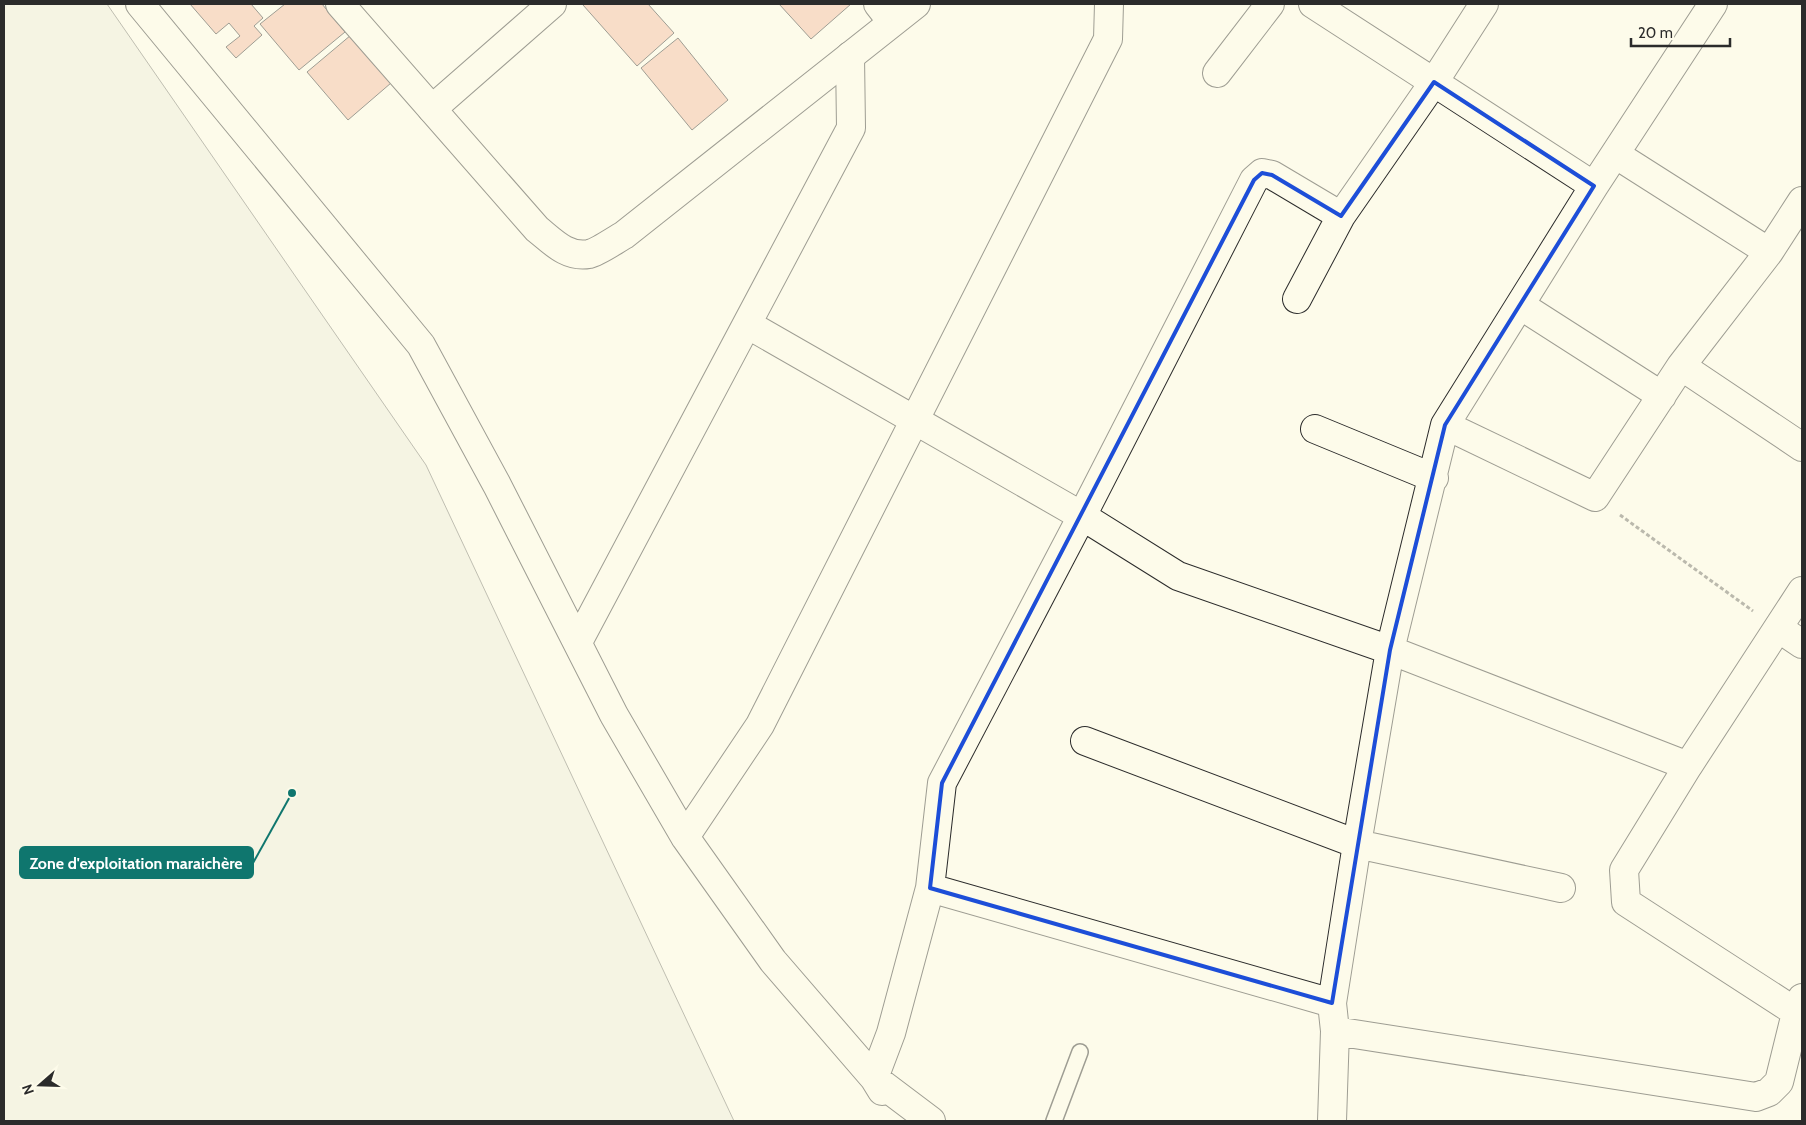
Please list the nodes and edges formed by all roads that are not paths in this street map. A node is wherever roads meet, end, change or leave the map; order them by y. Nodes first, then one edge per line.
1 (140, 4) edge
2 (340, 4) edge
3 (552, 4) edge
4 (916, 4) edge
5 (1109, 4) edge
6 (1270, 4) edge
7 (1314, 4) edge
8 (1484, 4) edge
9 (1713, 4) edge
10 (885, 13) edge
11 (850, 56) junction
12 (1217, 73) dead end
13 (1434, 82) junction
14 (432, 109) junction
15 (1615, 154) junction
16 (1594, 186) junction
17 (1802, 201) edge
18 (1341, 216) junction
19 (1794, 231) edge
20 (1769, 252) junction
21 (1297, 299) dead end
22 (1520, 305) junction
23 (747, 324) junction
24 (1681, 366) junction
25 (1662, 396) junction
26 (915, 420) junction
27 (1445, 425) junction
28 (1315, 429) dead end
29 (1802, 447) edge
30 (1434, 478) junction
31 (1082, 516) junction
32 (1802, 591) edge
33 (1778, 628) junction
34 (578, 642) junction
35 (1802, 644) edge
36 (1390, 650) junction
37 (1084, 740) dead end
38 (1688, 766) junction
39 (686, 837) junction
40 (1358, 844) junction
41 (930, 888) junction
42 (1561, 888) dead end
43 (1332, 1003) junction
44 (1800, 1009) edge
45 (1335, 1031) junction
46 (1080, 1052) dead end
47 (874, 1078) junction
48 (902, 1121) edge
49 (931, 1121) edge
50 (1054, 1121) edge
51 (1332, 1121) edge

1 - 34 street
2 - 14 street
3 - 14 street
4 - 10 street
5 - 26 street
6 - 12 street
7 - 13 street
8 - 13 street
9 - 15 street
10 - 11 street
11 - 14 street
11 - 23 street
13 - 16 street
13 - 18 street
15 - 16 street
15 - 20 street
16 - 22 street
17 - 19 street
18 - 21 street
18 - 31 street
19 - 20 street
20 - 24 street
22 - 25 street
22 - 27 street
23 - 26 street
23 - 34 street
24 - 25 street
24 - 29 street
25 - 27 street
26 - 31 street
26 - 39 street
27 - 30 street
28 - 30 street
30 - 36 street
31 - 36 street
31 - 41 street
32 - 33 street
33 - 35 street
33 - 38 street
34 - 39 street
36 - 38 street
36 - 40 street
37 - 40 street
38 - 44 street
39 - 47 street
40 - 42 street
40 - 43 street
41 - 43 street
41 - 47 street
43 - 45 street
44 - 45 street
45 - 51 street
46 - 50 lane
47 - 48 street
47 - 49 street

